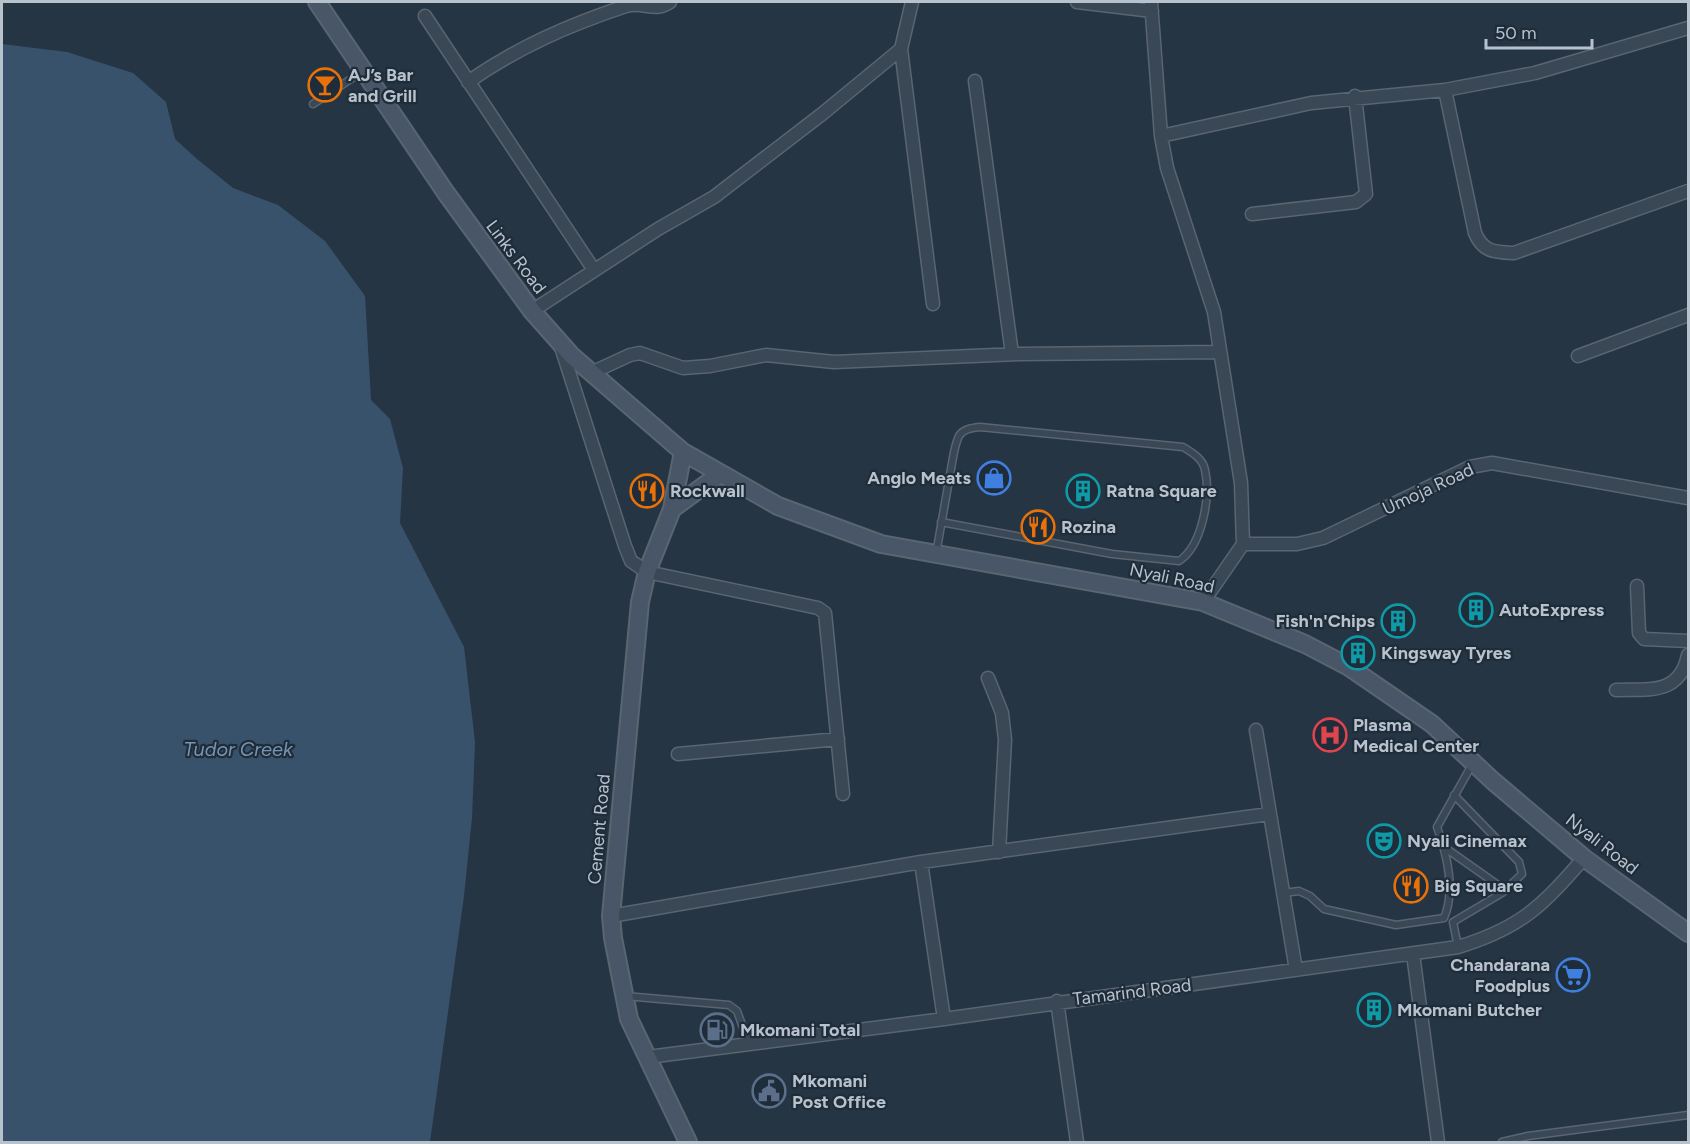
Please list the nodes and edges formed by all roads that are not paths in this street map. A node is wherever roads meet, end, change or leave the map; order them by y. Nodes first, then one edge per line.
1 (317, 2) edge
2 (670, 2) edge
3 (912, 2) edge
4 (1077, 2) edge
5 (1152, 6) edge
6 (425, 16) dead end
7 (1689, 28) edge
8 (901, 49) junction
9 (363, 71) junction
10 (975, 81) dead end
11 (468, 82) junction
12 (1445, 90) junction
13 (1355, 96) junction
14 (313, 104) dead end
15 (1161, 136) junction
16 (1689, 192) edge
17 (1252, 214) dead end
18 (594, 270) junction
19 (933, 304) dead end
20 (532, 311) junction
21 (1689, 315) edge
22 (559, 341) junction
23 (1219, 352) junction
24 (1012, 354) junction
25 (1578, 356) dead end
26 (591, 373) junction
27 (683, 452) junction
28 (720, 474) junction
29 (738, 485) joint
30 (1689, 498) edge
31 (672, 510) junction
32 (941, 522) junction
33 (1243, 544) junction
34 (936, 554) junction
35 (647, 572) junction
36 (1637, 586) dead end
37 (1203, 602) junction
38 (1689, 641) edge
39 (1689, 655) edge
40 (988, 678) dead end
41 (1616, 690) dead end
42 (1256, 730) dead end
43 (838, 739) junction
44 (678, 754) dead end
45 (1473, 763) junction
46 (843, 794) dead end
47 (1454, 795) junction
48 (1269, 814) junction
49 (1444, 847) junction
50 (999, 852) junction
51 (1584, 858) junction
52 (921, 862) junction
53 (1505, 890) junction
54 (1282, 893) junction
55 (611, 916) junction
56 (1444, 918) junction
57 (1453, 922) junction
58 (1689, 933) edge
59 (1458, 947) junction
60 (1413, 954) junction
61 (1296, 970) junction
62 (623, 996) junction
63 (1057, 1001) junction
64 (944, 1019) junction
65 (749, 1044) junction
66 (648, 1057) junction
67 (1689, 1115) edge
68 (1437, 1142) edge
69 (688, 1143) edge
70 (1077, 1143) edge
71 (1502, 1143) edge

1 - 9 main road, Links Road
2 - 11 street
3 - 8 street
4 - 5 street
5 - 15 street
6 - 11 street
7 - 12 street
8 - 18 street
8 - 19 street
9 - 14 lane
9 - 20 main road, Links Road
10 - 24 street
11 - 18 street
12 - 13 street
12 - 16 street
13 - 15 street
13 - 17 street
15 - 23 street
18 - 20 street
20 - 22 main road, Links Road
21 - 25 street
22 - 26 main road, Links Road
22 - 35 street
23 - 24 street
23 - 33 street
24 - 26 street
26 - 27 main road, Links Road
27 - 28 main road, Links Road
27 - 31 main road, Cement Road
28 - 29 main road, Links Road
28 - 31 main road
29 - 34 main road, Nyali Road
30 - 33 street, Umoja Road
31 - 35 main road, Cement Road
32 - 32 lane
32 - 34 lane
33 - 37 street
34 - 37 main road, Nyali Road
35 - 43 street
35 - 55 main road, Cement Road
36 - 38 street
37 - 45 main road, Nyali Road
39 - 41 street
40 - 50 street
42 - 48 street
43 - 44 street
43 - 46 street
45 - 47 lane
45 - 51 main road, Nyali Road
47 - 49 lane
47 - 53 lane
48 - 50 street
48 - 54 street
49 - 53 lane
49 - 56 lane
50 - 52 street
51 - 58 main road, Nyali Road
51 - 59 street, Tamarind Road
52 - 55 street
52 - 64 street
53 - 57 lane
54 - 56 lane
54 - 61 street
55 - 62 main road, Cement Road
56 - 57 lane
57 - 59 lane
59 - 60 street, Tamarind Road
60 - 61 street, Tamarind Road
60 - 68 street
61 - 63 street, Tamarind Road
62 - 65 lane
62 - 66 main road, Cement Road
63 - 64 street, Tamarind Road
63 - 70 street
64 - 65 street, Tamarind Road
65 - 66 street, Tamarind Road
66 - 69 main road, Cement Road
67 - 71 lane

